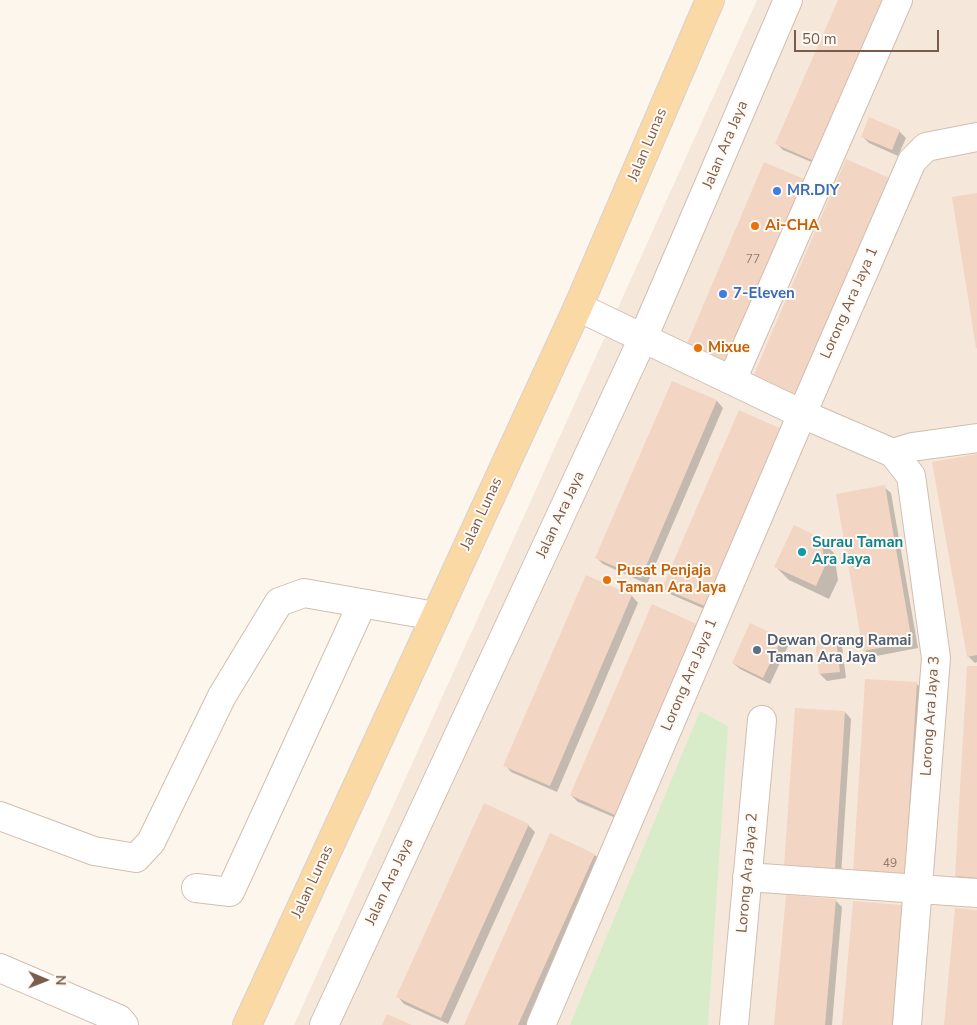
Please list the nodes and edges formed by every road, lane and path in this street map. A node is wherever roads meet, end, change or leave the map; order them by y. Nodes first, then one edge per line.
1 (710, 0) edge
2 (788, 0) edge
3 (898, 0) edge
4 (977, 138) edge
5 (578, 307) junction
6 (643, 338) junction
7 (732, 380) junction
8 (802, 414) junction
9 (977, 438) edge
10 (893, 454) junction
11 (362, 604) junction
12 (435, 616) junction
13 (762, 720) dead end
14 (0, 816) edge
15 (747, 877) junction
16 (196, 888) dead end
17 (918, 889) junction
18 (977, 894) edge
19 (0, 968) edge
20 (124, 1025) edge
21 (247, 1025) edge
22 (324, 1025) edge
23 (540, 1025) edge
24 (734, 1025) edge
25 (907, 1025) edge

1 - 5 main road, Jalan Lunas
2 - 6 street, Jalan Ara Jaya
3 - 7 street
4 - 8 street, Lorong Ara Jaya 1
5 - 6 street, Lorong Ara Jaya 3
5 - 12 main road, Jalan Lunas
6 - 7 street, Lorong Ara Jaya 3
6 - 22 street, Jalan Ara Jaya
7 - 8 street, Lorong Ara Jaya 3
8 - 10 street, Lorong Ara Jaya 3
8 - 23 street, Lorong Ara Jaya 1
9 - 10 street
10 - 17 street, Lorong Ara Jaya 3
11 - 12 street
11 - 14 street
11 - 16 street
12 - 21 main road, Jalan Lunas
13 - 15 street, Lorong Ara Jaya 2
15 - 17 street
15 - 24 street, Lorong Ara Jaya 2
17 - 18 street
17 - 25 street, Lorong Ara Jaya 3
19 - 20 street

